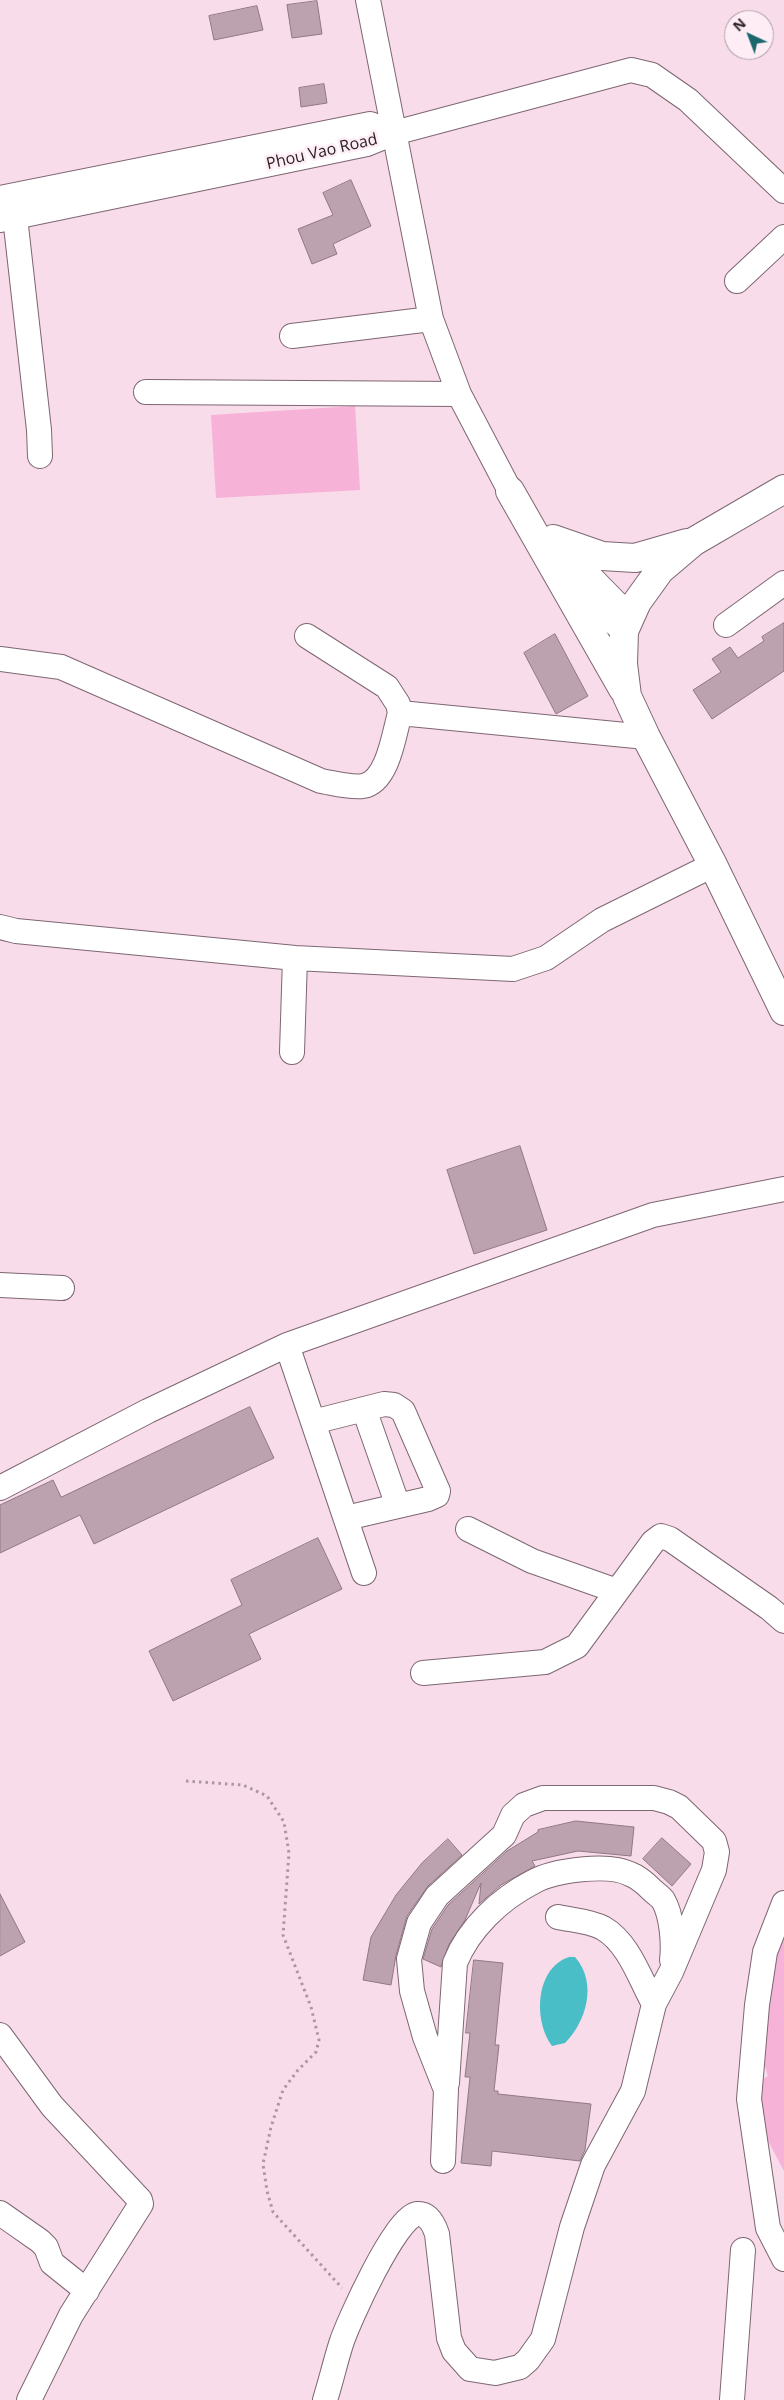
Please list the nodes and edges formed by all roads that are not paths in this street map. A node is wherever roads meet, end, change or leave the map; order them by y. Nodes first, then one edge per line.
1 (368, 0) edge
2 (394, 133) junction
3 (784, 191) edge
4 (0, 198) edge
5 (7, 218) edge
6 (784, 238) edge
7 (737, 281) dead end
8 (431, 318) junction
9 (292, 336) dead end
10 (146, 392) dead end
11 (459, 394) junction
12 (40, 456) dead end
13 (784, 489) edge
14 (510, 491) junction
15 (553, 538) junction
16 (693, 542) junction
17 (784, 583) edge
18 (627, 622) junction
19 (726, 625) dead end
20 (307, 636) dead end
21 (0, 659) edge
22 (627, 696) junction
23 (400, 713) junction
24 (646, 737) junction
25 (713, 865) junction
26 (0, 927) edge
27 (295, 958) junction
28 (781, 999) edge
29 (292, 1052) dead end
30 (784, 1188) edge
31 (0, 1284) edge
32 (62, 1288) dead end
33 (287, 1345) junction
34 (364, 1409) junction
35 (313, 1422) junction
36 (0, 1488) edge
37 (398, 1506) junction
38 (346, 1518) junction
39 (468, 1529) dead end
40 (364, 1573) dead end
41 (617, 1591) junction
42 (784, 1621) edge
43 (423, 1673) dead end
44 (784, 1903) edge
45 (558, 1917) dead end
46 (671, 1972) junction
47 (654, 2004) junction
48 (0, 2035) edge
49 (446, 2090) junction
50 (443, 2161) dead end
51 (0, 2213) edge
52 (743, 2250) dead end
53 (784, 2259) edge
54 (87, 2291) junction
55 (29, 2400) edge
56 (326, 2400) edge
57 (732, 2400) edge

1 - 2 street
2 - 3 street
2 - 4 street, Phou Vao Road
2 - 5 street, Phou Vao Road
2 - 8 street
5 - 12 street
6 - 7 street
8 - 9 street
8 - 11 street
10 - 11 street
11 - 14 street
13 - 16 main road
14 - 15 street
14 - 18 street
14 - 22 main road
15 - 16 main road
15 - 18 street
16 - 18 main road
17 - 19 street
18 - 22 main road
20 - 23 street
21 - 23 street
22 - 24 main road
23 - 24 street
24 - 25 main road
25 - 27 street
25 - 28 main road
26 - 27 street
27 - 29 street
30 - 33 street
31 - 32 street
33 - 35 street
33 - 36 street
34 - 35 street
34 - 37 street
34 - 37 street
35 - 38 street
37 - 38 street
38 - 40 street
39 - 41 street
41 - 42 street
41 - 43 street
44 - 53 street
45 - 47 street
46 - 47 street
46 - 49 street
46 - 49 street
47 - 56 street
48 - 54 street
49 - 50 street
51 - 54 street
52 - 57 street
54 - 55 street

